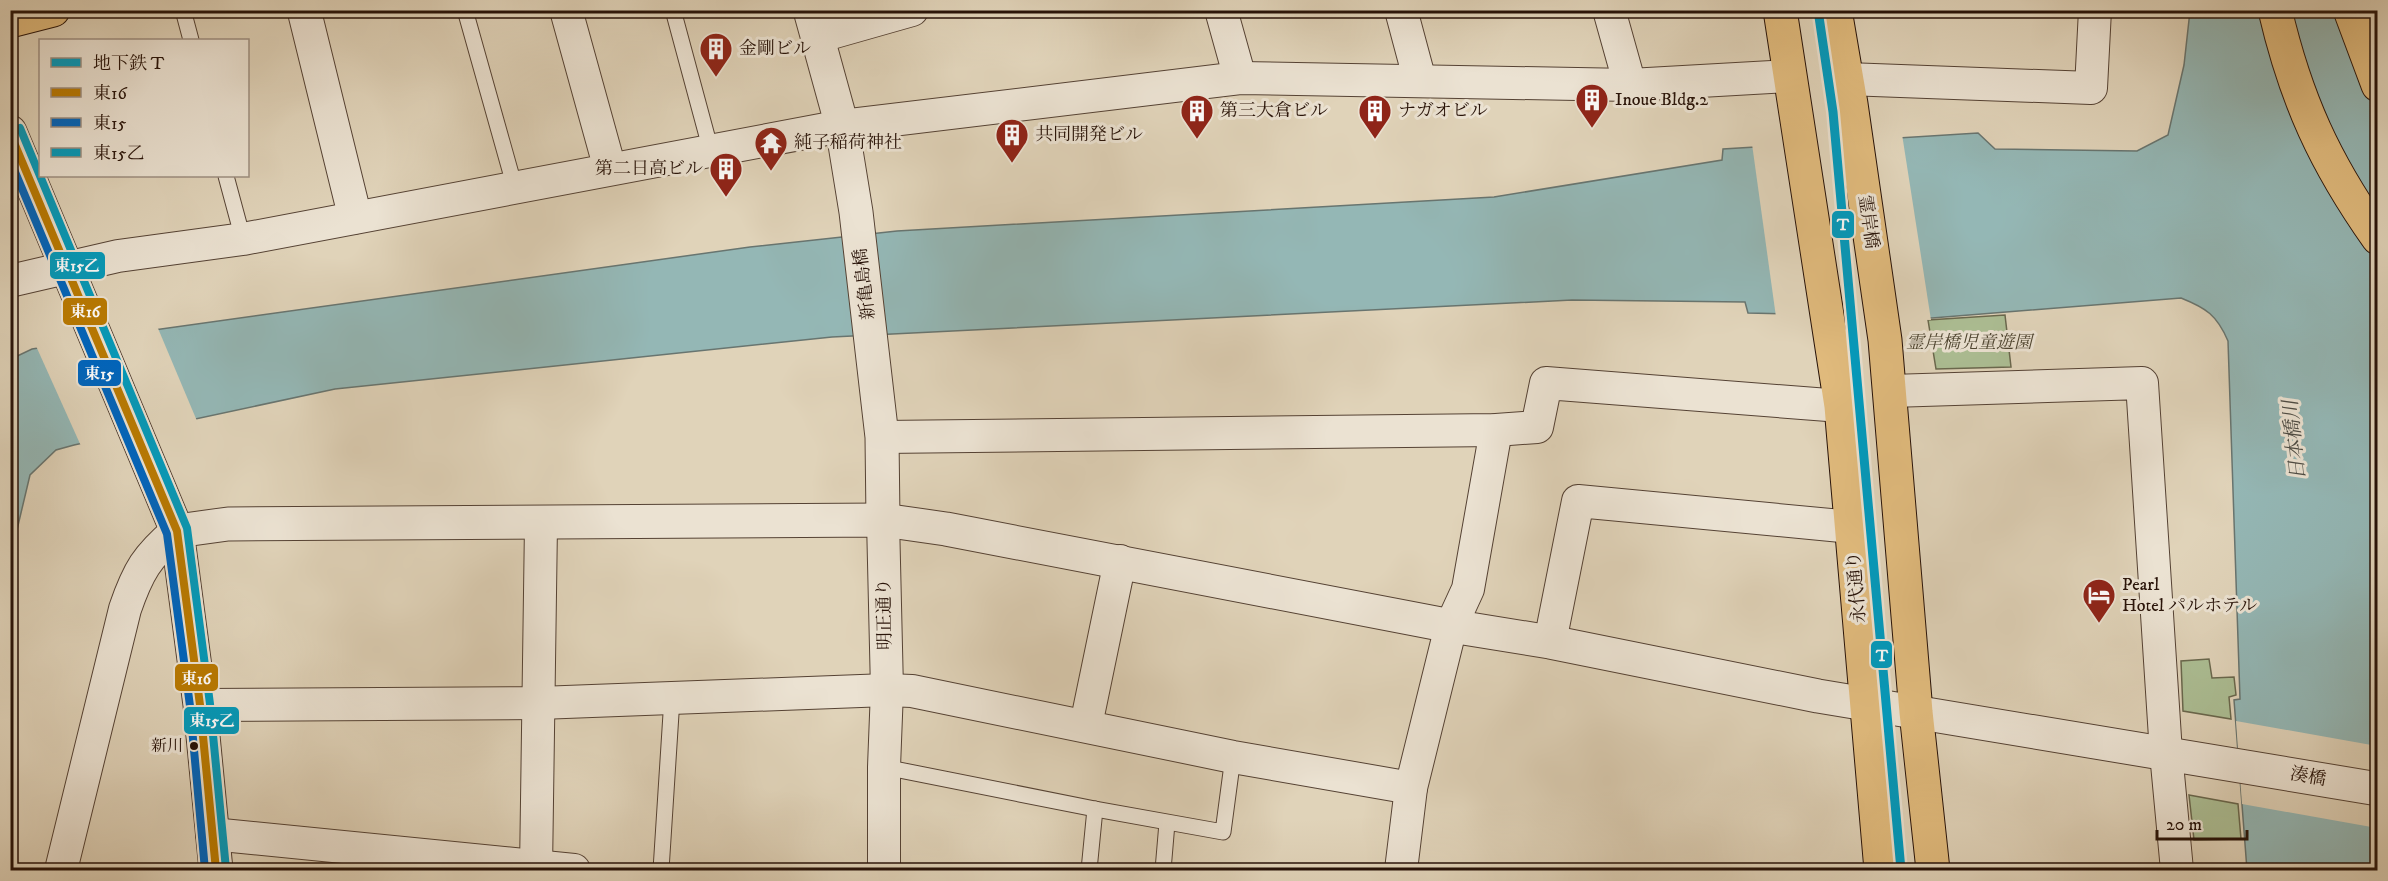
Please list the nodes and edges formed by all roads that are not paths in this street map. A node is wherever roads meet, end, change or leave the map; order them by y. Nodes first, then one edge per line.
1 (53, 10) edge
2 (183, 10) edge
3 (304, 10) edge
4 (465, 10) edge
5 (566, 10) edge
6 (673, 10) edge
7 (912, 10) edge
8 (1221, 10) edge
9 (1401, 10) edge
10 (1609, 10) edge
11 (1780, 10) edge
12 (1835, 10) edge
13 (2095, 10) edge
14 (2275, 10) edge
15 (2350, 10) edge
16 (10, 21) edge
17 (813, 24) edge
18 (191, 39) edge
19 (2371, 66) edge
20 (1790, 76) junction
21 (1240, 78) junction
22 (1420, 81) junction
23 (1630, 85) junction
24 (2378, 85) edge
25 (1849, 91) junction
26 (2378, 94) edge
27 (842, 126) junction
28 (10, 132) edge
29 (711, 151) junction
30 (610, 169) junction
31 (226, 177) edge
32 (515, 188) junction
33 (355, 217) junction
34 (2378, 238) edge
35 (243, 239) junction
36 (69, 268) junction
37 (10, 281) edge
38 (874, 357) joint
39 (1890, 391) junction
40 (1841, 406) junction
41 (1496, 430) junction
42 (882, 437) junction
43 (883, 520) junction
44 (541, 524) junction
45 (1852, 527) junction
46 (177, 531) junction
47 (1120, 561) junction
48 (1451, 626) junction
49 (1550, 642) junction
50 (887, 690) junction
51 (672, 698) junction
52 (539, 703) junction
53 (1866, 704) junction
54 (200, 705) junction
55 (1916, 712) junction
56 (1086, 725) junction
57 (2166, 753) junction
58 (1233, 757) junction
59 (884, 767) junction
60 (1411, 788) junction
61 (2378, 789) edge
62 (1095, 809) junction
63 (1167, 823) junction
64 (212, 834) junction
65 (434, 863) edge
66 (536, 869) edge
67 (61, 870) edge
68 (216, 870) edge
69 (574, 870) edge
70 (661, 870) edge
71 (884, 870) edge
72 (1089, 870) edge
73 (1163, 870) edge
74 (1401, 870) edge
75 (1881, 870) edge
76 (1933, 870) edge
77 (2177, 870) edge

1 - 16 main road
2 - 18 lane
3 - 33 street
4 - 32 lane
5 - 30 street
6 - 29 lane
7 - 17 street
8 - 21 street
9 - 22 street
10 - 23 street
11 - 20 main road
12 - 25 main road
13 - 25 street
14 - 34 main road
15 - 19 main road
17 - 27 street, 新亀島橋
19 - 24 main road
19 - 26 main road
20 - 23 street
20 - 40 main road, 永代通り
21 - 22 street
21 - 27 street
22 - 23 street
25 - 39 main road, 霊岸橋
27 - 29 street
27 - 38 street, 新亀島橋
28 - 36 street
29 - 30 street
30 - 32 street
31 - 35 lane
32 - 33 street
33 - 35 street
35 - 36 street
36 - 37 street
36 - 46 street
38 - 42 street, 明正通り
39 - 55 main road
39 - 57 street
40 - 41 street
40 - 45 main road, 永代通り
41 - 42 street
41 - 48 street
42 - 43 street, 明正通り
43 - 44 street, 湊橋
43 - 47 street, 湊橋
43 - 50 street, 明正通り
44 - 46 street, 湊橋
44 - 52 street
45 - 49 street
45 - 53 main road, 永代通り
46 - 54 street
46 - 67 street
47 - 48 street, 湊橋
47 - 56 street
48 - 49 street, 湊橋
48 - 60 street
49 - 53 street, 湊橋
50 - 51 street
50 - 56 street
50 - 59 street, 明正通り
51 - 52 street
51 - 70 lane
52 - 54 street
52 - 66 street
53 - 55 street, 湊橋
53 - 75 main road, 永代通り
54 - 64 street
55 - 57 street, 湊橋
55 - 76 main road
56 - 58 street
57 - 61 street, 湊橋
57 - 77 street
58 - 60 street
58 - 63 lane
59 - 62 lane
59 - 71 street, 明正通り
60 - 74 street
62 - 63 lane
62 - 72 lane
63 - 73 lane
64 - 65 street
64 - 68 street
65 - 66 street
66 - 69 street

